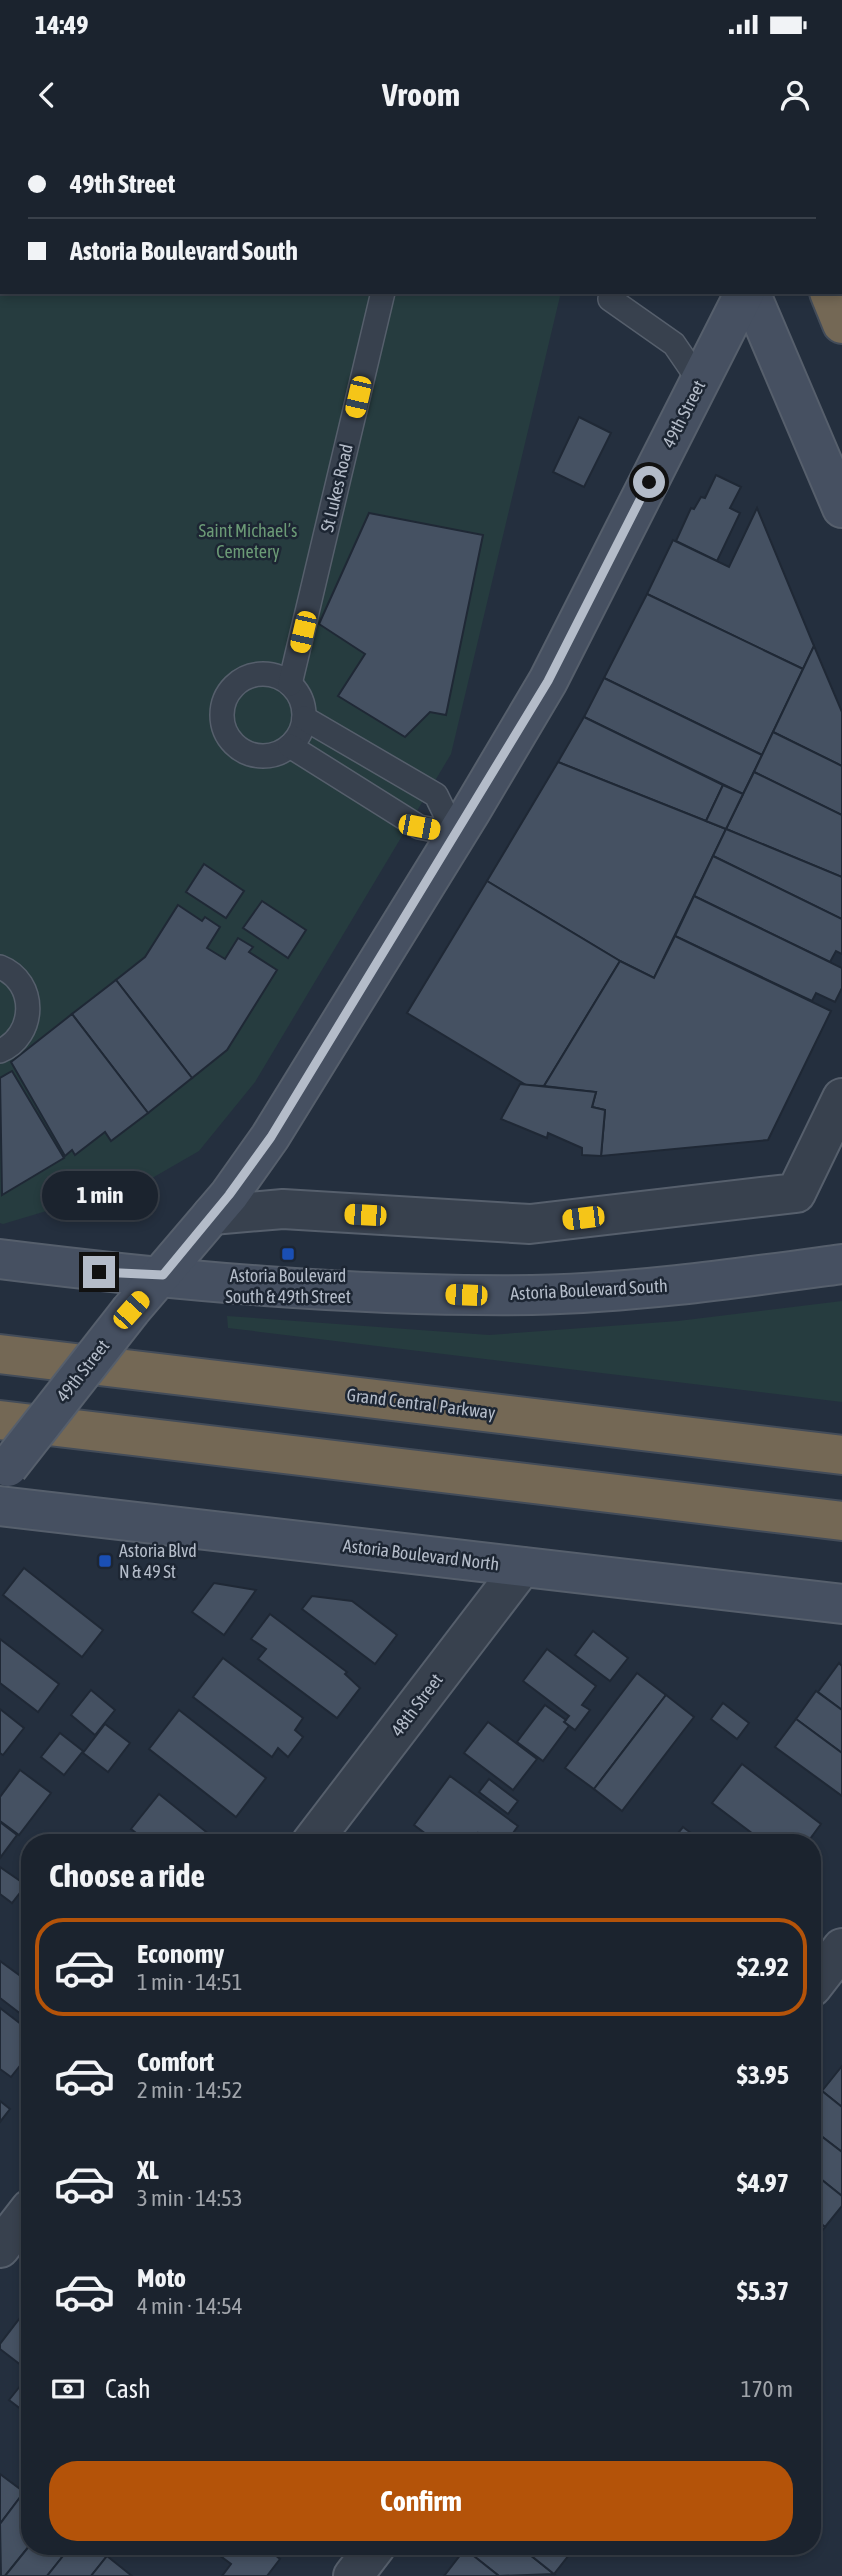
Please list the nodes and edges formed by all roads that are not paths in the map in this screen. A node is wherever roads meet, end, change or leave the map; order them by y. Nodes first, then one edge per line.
1 (383, 294) edge
2 (744, 294) edge
3 (751, 294) edge
4 (830, 294) edge
5 (610, 299) dead end
6 (842, 324) edge
7 (700, 382) junction
8 (842, 508) edge
9 (290, 684) junction
10 (304, 718) junction
11 (290, 746) junction
12 (455, 834) junction
13 (0, 967) edge
14 (0, 1051) edge
15 (842, 1098) edge
16 (212, 1215) junction
17 (0, 1259) edge
18 (842, 1264) edge
19 (163, 1275) junction
20 (0, 1354) edge
21 (0, 1420) edge
22 (842, 1455) edge
23 (4, 1473) edge
24 (0, 1506) edge
25 (842, 1521) edge
26 (522, 1567) junction
27 (842, 1604) edge
28 (318, 1834) edge
29 (842, 1948) edge
30 (821, 1975) edge
31 (21, 2221) edge
32 (0, 2248) edge
33 (369, 2555) edge
34 (353, 2576) edge

1 - 9 lane, St Lukes Road
2 - 7 main road, 49th Street
3 - 8 main road
4 - 6 highway
5 - 7 lane
7 - 12 main road, 49th Street
9 - 10 lane
9 - 11 lane
10 - 11 lane
10 - 12 lane
11 - 12 lane
12 - 16 main road, 49th Street
13 - 14 lane
15 - 16 street
16 - 19 main road, 49th Street
17 - 19 main road, Astoria Boulevard South
18 - 19 main road, Astoria Boulevard South
19 - 23 main road, 49th Street, bridge
20 - 22 highway, Grand Central Parkway
21 - 25 highway
24 - 26 main road, Astoria Boulevard North
26 - 27 main road, Astoria Boulevard North
26 - 28 street, 48th Street
29 - 30 street
31 - 32 street
33 - 34 street

